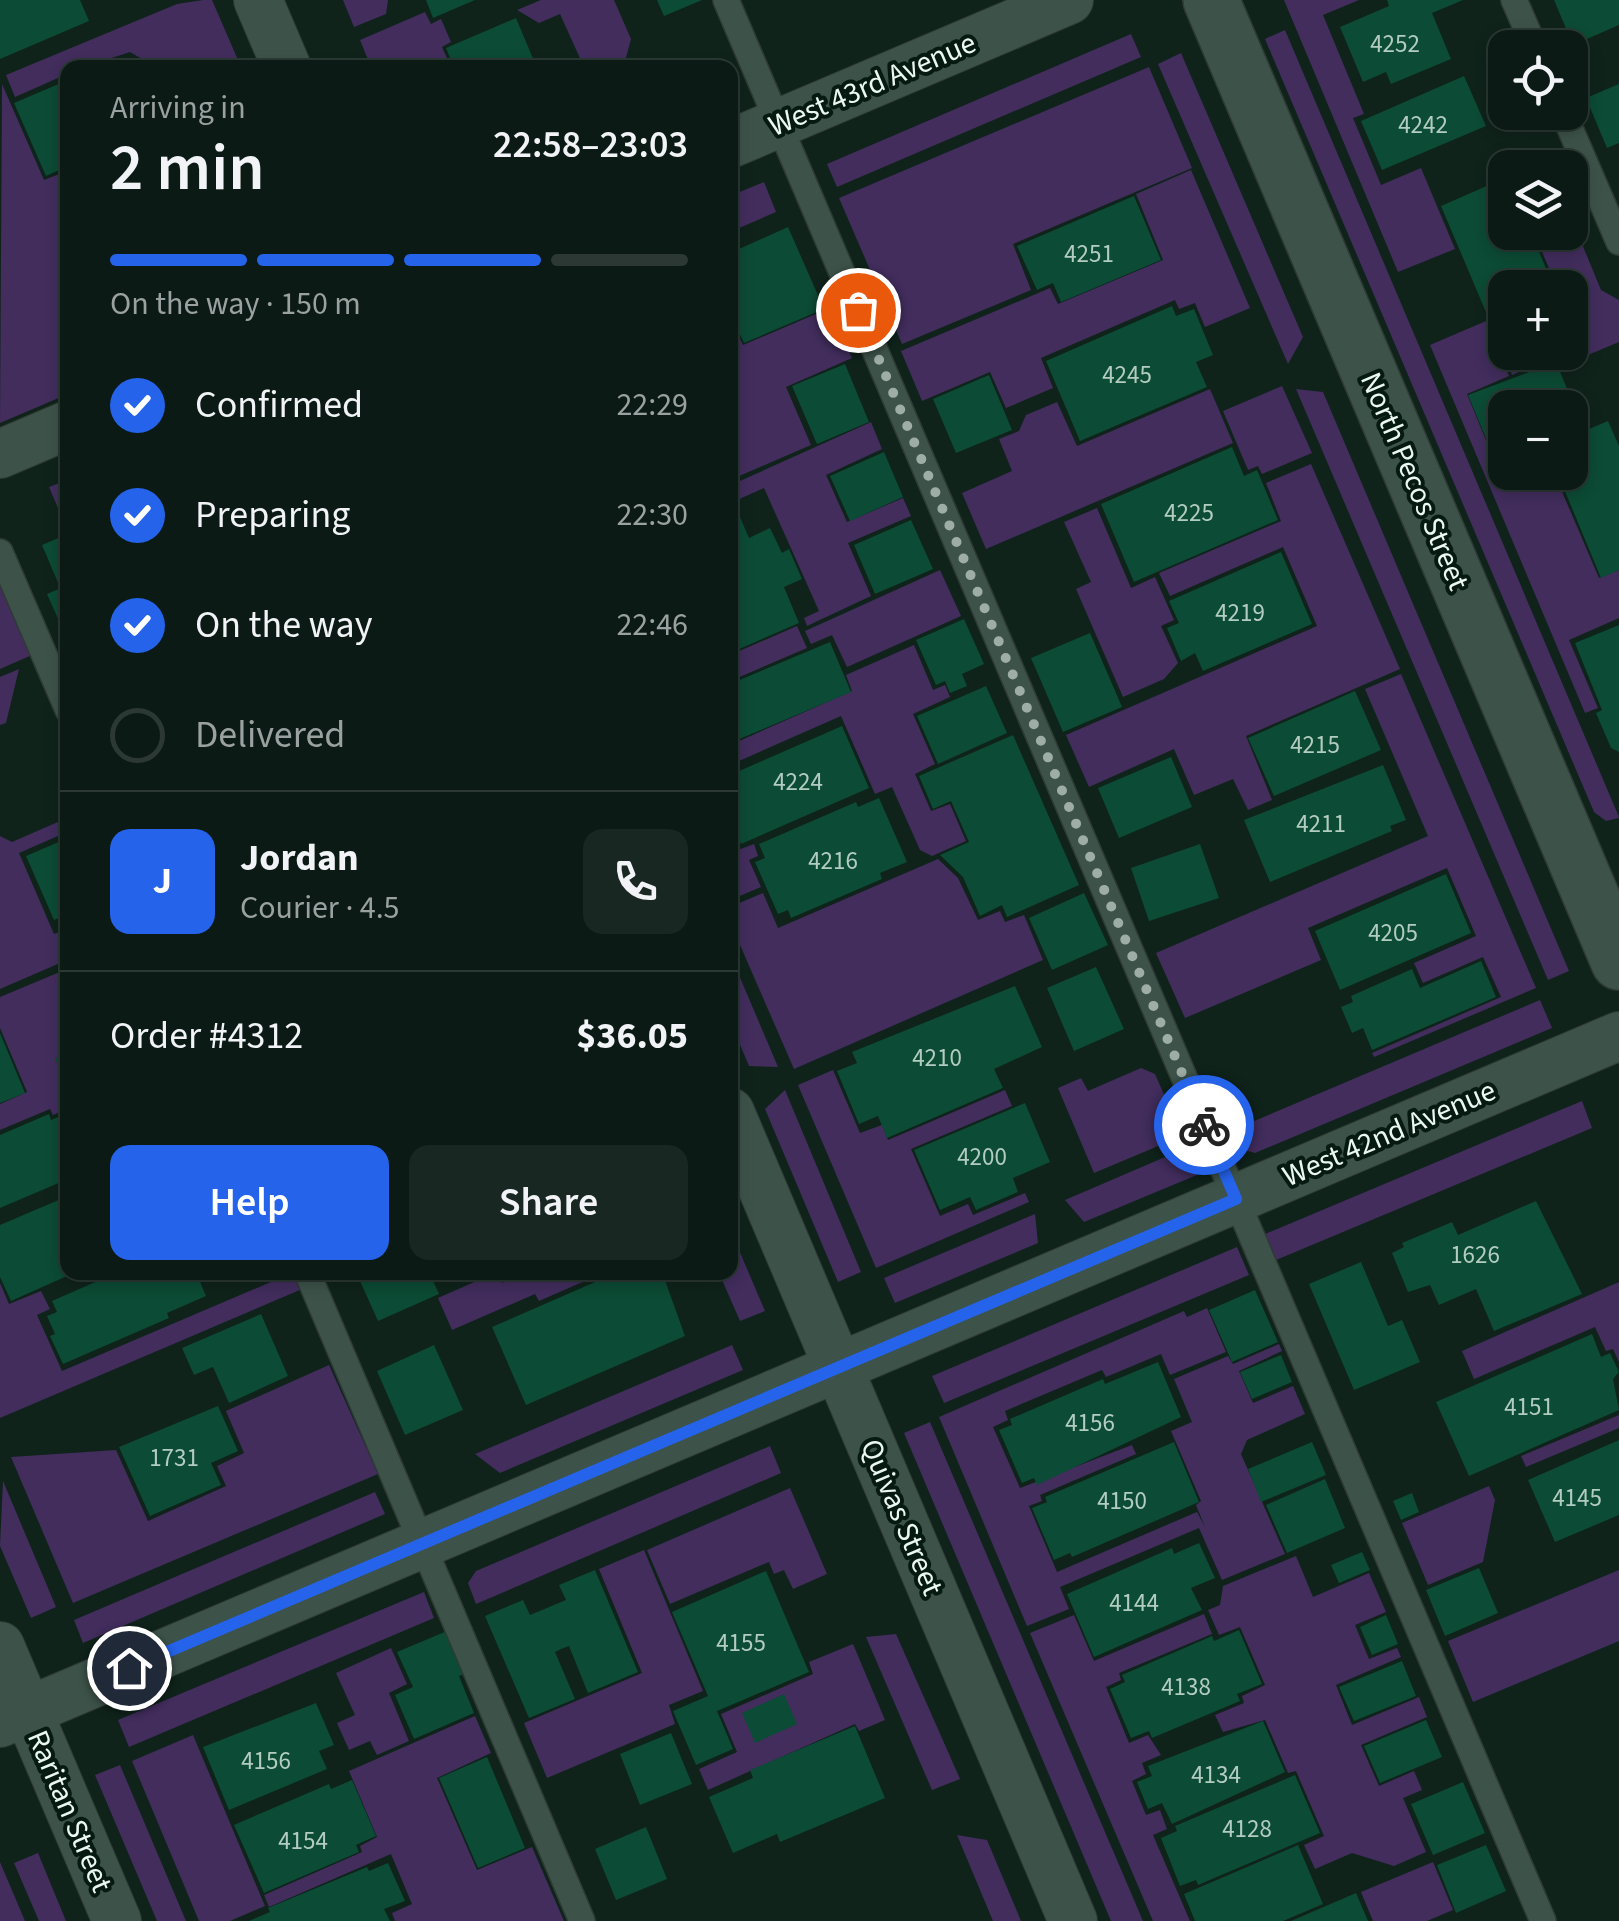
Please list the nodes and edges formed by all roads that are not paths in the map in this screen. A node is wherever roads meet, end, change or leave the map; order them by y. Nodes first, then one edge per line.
1 (258, 0) edge
2 (726, 0) edge
3 (1070, 0) edge
4 (1210, 0) edge
5 (1514, 0) edge
6 (1527, 30) edge
7 (283, 60) edge
8 (779, 123) junction
9 (1571, 130) edge
10 (738, 141) edge
11 (1619, 242) edge
12 (60, 428) edge
13 (0, 454) edge
14 (0, 552) edge
15 (60, 691) edge
16 (1602, 876) edge
17 (1619, 962) edge
18 (1619, 1036) edge
19 (738, 1131) edge
20 (1236, 1199) junction
21 (309, 1280) edge
22 (838, 1367) junction
23 (422, 1544) junction
24 (0, 1646) edge
25 (14, 1717) edge
26 (116, 1921) edge
27 (582, 1921) edge
28 (1073, 1921) edge
29 (1542, 1921) edge

1 - 7 street
2 - 8 lane
3 - 8 street, West 43rd Avenue
4 - 16 main road, North Pecos Street
5 - 6 lane
8 - 10 street, West 43rd Avenue
8 - 20 lane
9 - 11 lane
12 - 13 street
14 - 15 lane
16 - 17 main road, North Pecos Street
18 - 20 street, West 42nd Avenue
19 - 22 street, Quivas Street
20 - 22 street, West 42nd Avenue
20 - 29 lane
21 - 23 lane
22 - 23 street, West 42nd Avenue
22 - 28 street, Quivas Street
23 - 25 street, West 42nd Avenue
23 - 27 lane
24 - 25 street, Raritan Street
25 - 26 street, Raritan Street

